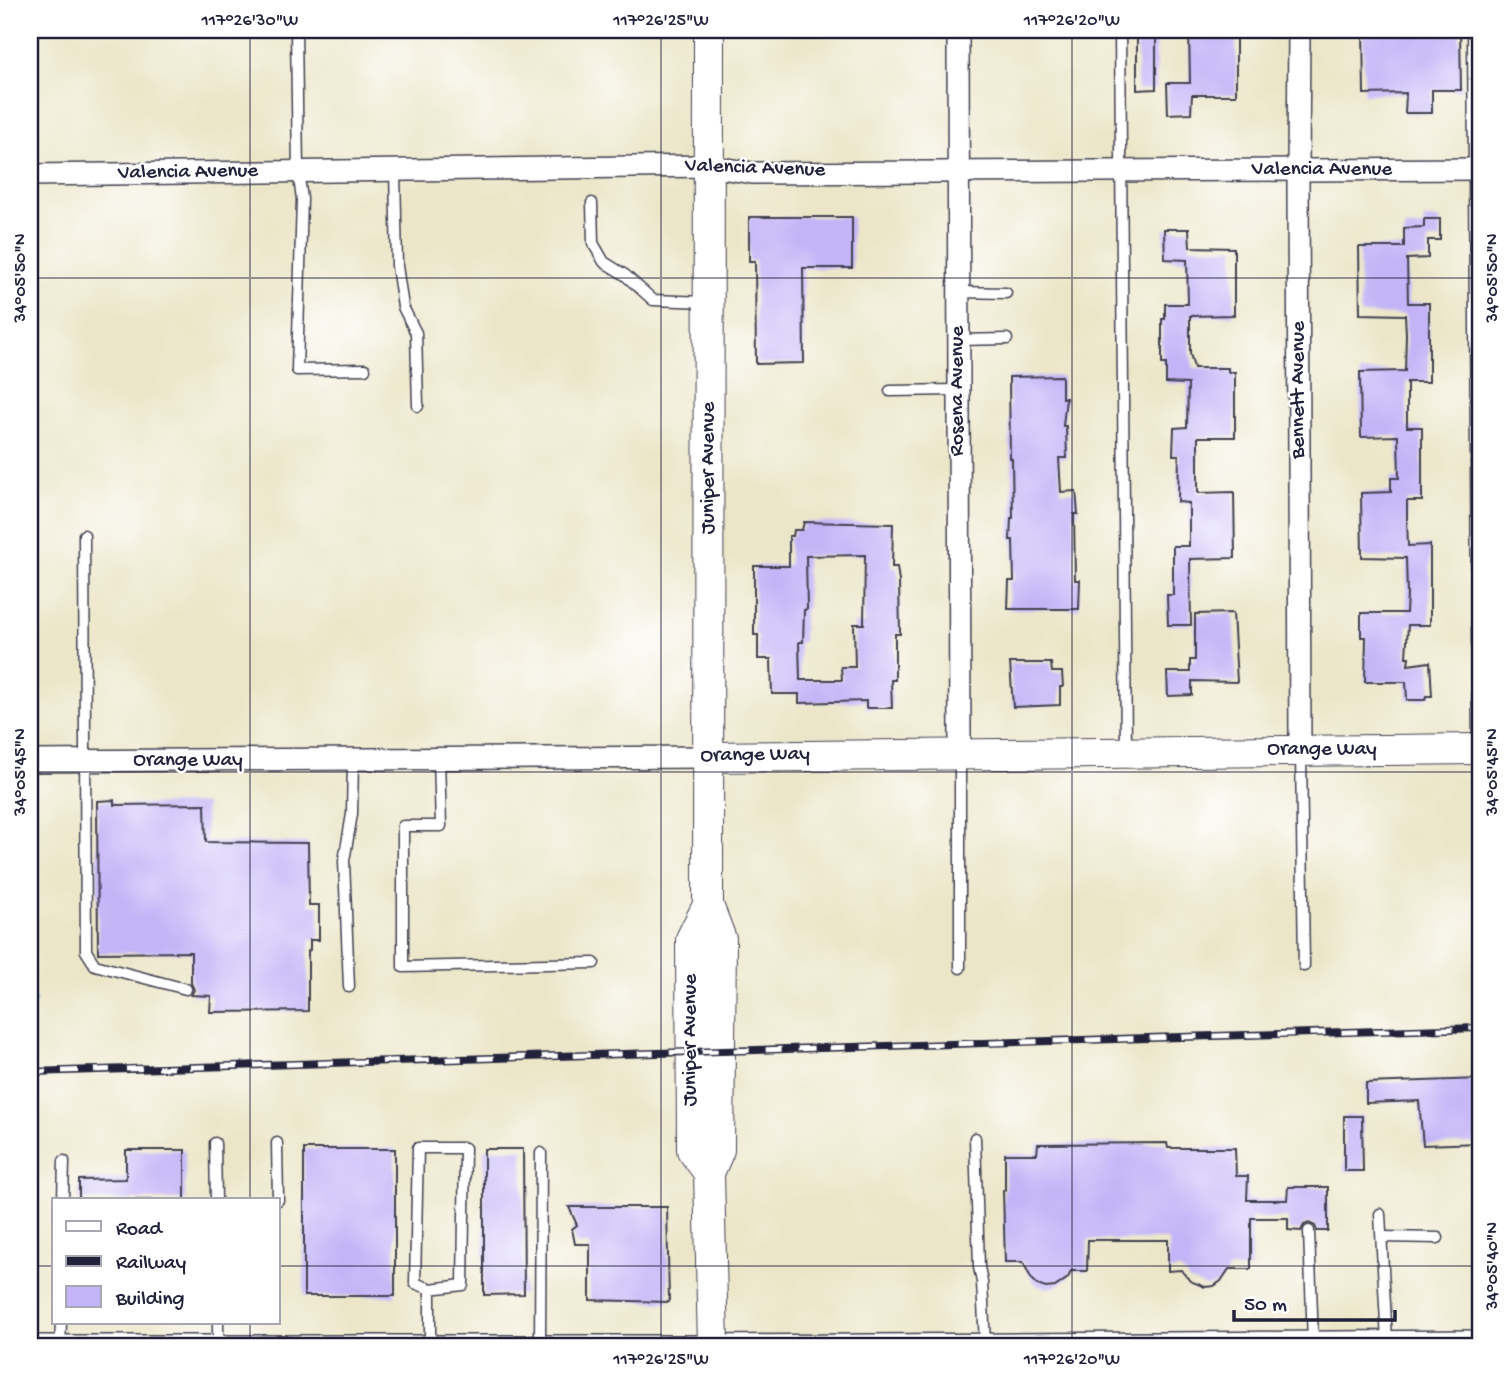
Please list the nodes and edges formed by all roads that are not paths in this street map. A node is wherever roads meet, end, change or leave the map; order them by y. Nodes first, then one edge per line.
1 (296, 30) edge
2 (709, 30) edge
3 (958, 30) edge
4 (1120, 30) edge
5 (1299, 30) edge
6 (1473, 30) edge
7 (709, 166) junction
8 (1478, 169) edge
9 (395, 170) junction
10 (1298, 170) junction
11 (298, 171) junction
12 (958, 172) junction
13 (1121, 172) junction
14 (30, 175) edge
15 (592, 203) dead end
16 (958, 292) junction
17 (1006, 293) dead end
18 (709, 303) junction
19 (958, 340) junction
20 (1007, 340) dead end
21 (365, 369) dead end
22 (958, 390) junction
23 (890, 391) dead end
24 (418, 406) dead end
25 (84, 536) dead end
26 (1479, 749) edge
27 (1300, 751) junction
28 (1126, 752) junction
29 (960, 753) junction
30 (708, 757) junction
31 (439, 759) junction
32 (353, 760) junction
33 (30, 761) edge
34 (84, 761) junction
35 (594, 963) dead end
36 (1304, 966) dead end
37 (960, 968) dead end
38 (349, 987) dead end
39 (186, 989) dead end
40 (975, 1138) dead end
41 (215, 1143) dead end
42 (277, 1143) dead end
43 (541, 1153) dead end
44 (64, 1161) dead end
45 (63, 1198) edge
46 (216, 1198) edge
47 (278, 1198) edge
48 (1380, 1214) dead end
49 (1309, 1231) dead end
50 (1382, 1237) junction
51 (1438, 1238) dead end
52 (430, 1289) junction
53 (61, 1324) edge
54 (218, 1324) edge
55 (1388, 1341) junction
56 (1480, 1341) edge
57 (1313, 1342) junction
58 (985, 1344) junction
59 (1134, 1345) edge
60 (30, 1346) edge
61 (60, 1346) edge
62 (218, 1346) edge
63 (430, 1346) edge
64 (540, 1346) edge
65 (93, 1347) edge
66 (400, 1347) edge
67 (713, 1347) edge

1 - 11 lane
2 - 7 street, Juniper Avenue
3 - 12 street, Rosena Avenue
4 - 13 lane
5 - 10 street, Bennett Avenue
6 - 8 lane
7 - 9 street, Valencia Avenue
7 - 12 street, Valencia Avenue
7 - 18 street, Juniper Avenue
8 - 10 street, Valencia Avenue
8 - 26 lane
9 - 11 street, Valencia Avenue
9 - 24 lane
10 - 13 street, Valencia Avenue
10 - 27 street, Bennett Avenue
11 - 14 street, Valencia Avenue
11 - 21 lane
12 - 13 street, Valencia Avenue
12 - 16 street, Rosena Avenue
13 - 28 lane
15 - 18 lane
16 - 17 lane
16 - 19 street, Rosena Avenue
18 - 30 street, Juniper Avenue
19 - 20 lane
19 - 22 street, Rosena Avenue
22 - 23 lane
22 - 29 street, Rosena Avenue
25 - 34 lane
26 - 27 street, Orange Way
27 - 28 street, Orange Way
27 - 36 lane
28 - 29 street, Orange Way
29 - 30 street, Orange Way
29 - 37 lane
30 - 31 street, Orange Way
30 - 67 street, Juniper Avenue
31 - 32 street, Orange Way
31 - 35 lane
32 - 34 street, Orange Way
32 - 38 lane
33 - 34 street, Orange Way
34 - 39 lane
40 - 58 lane
41 - 46 lane
42 - 47 lane
43 - 64 lane
44 - 45 lane
48 - 50 lane
49 - 57 lane
50 - 51 lane
50 - 55 lane
52 - 52 lane
52 - 63 lane
53 - 61 lane
54 - 62 lane
55 - 56 street
55 - 57 street
57 - 59 street
58 - 59 street
58 - 67 street
60 - 61 street
61 - 65 street
62 - 65 street
62 - 66 street
63 - 64 street
63 - 66 street
64 - 67 street

